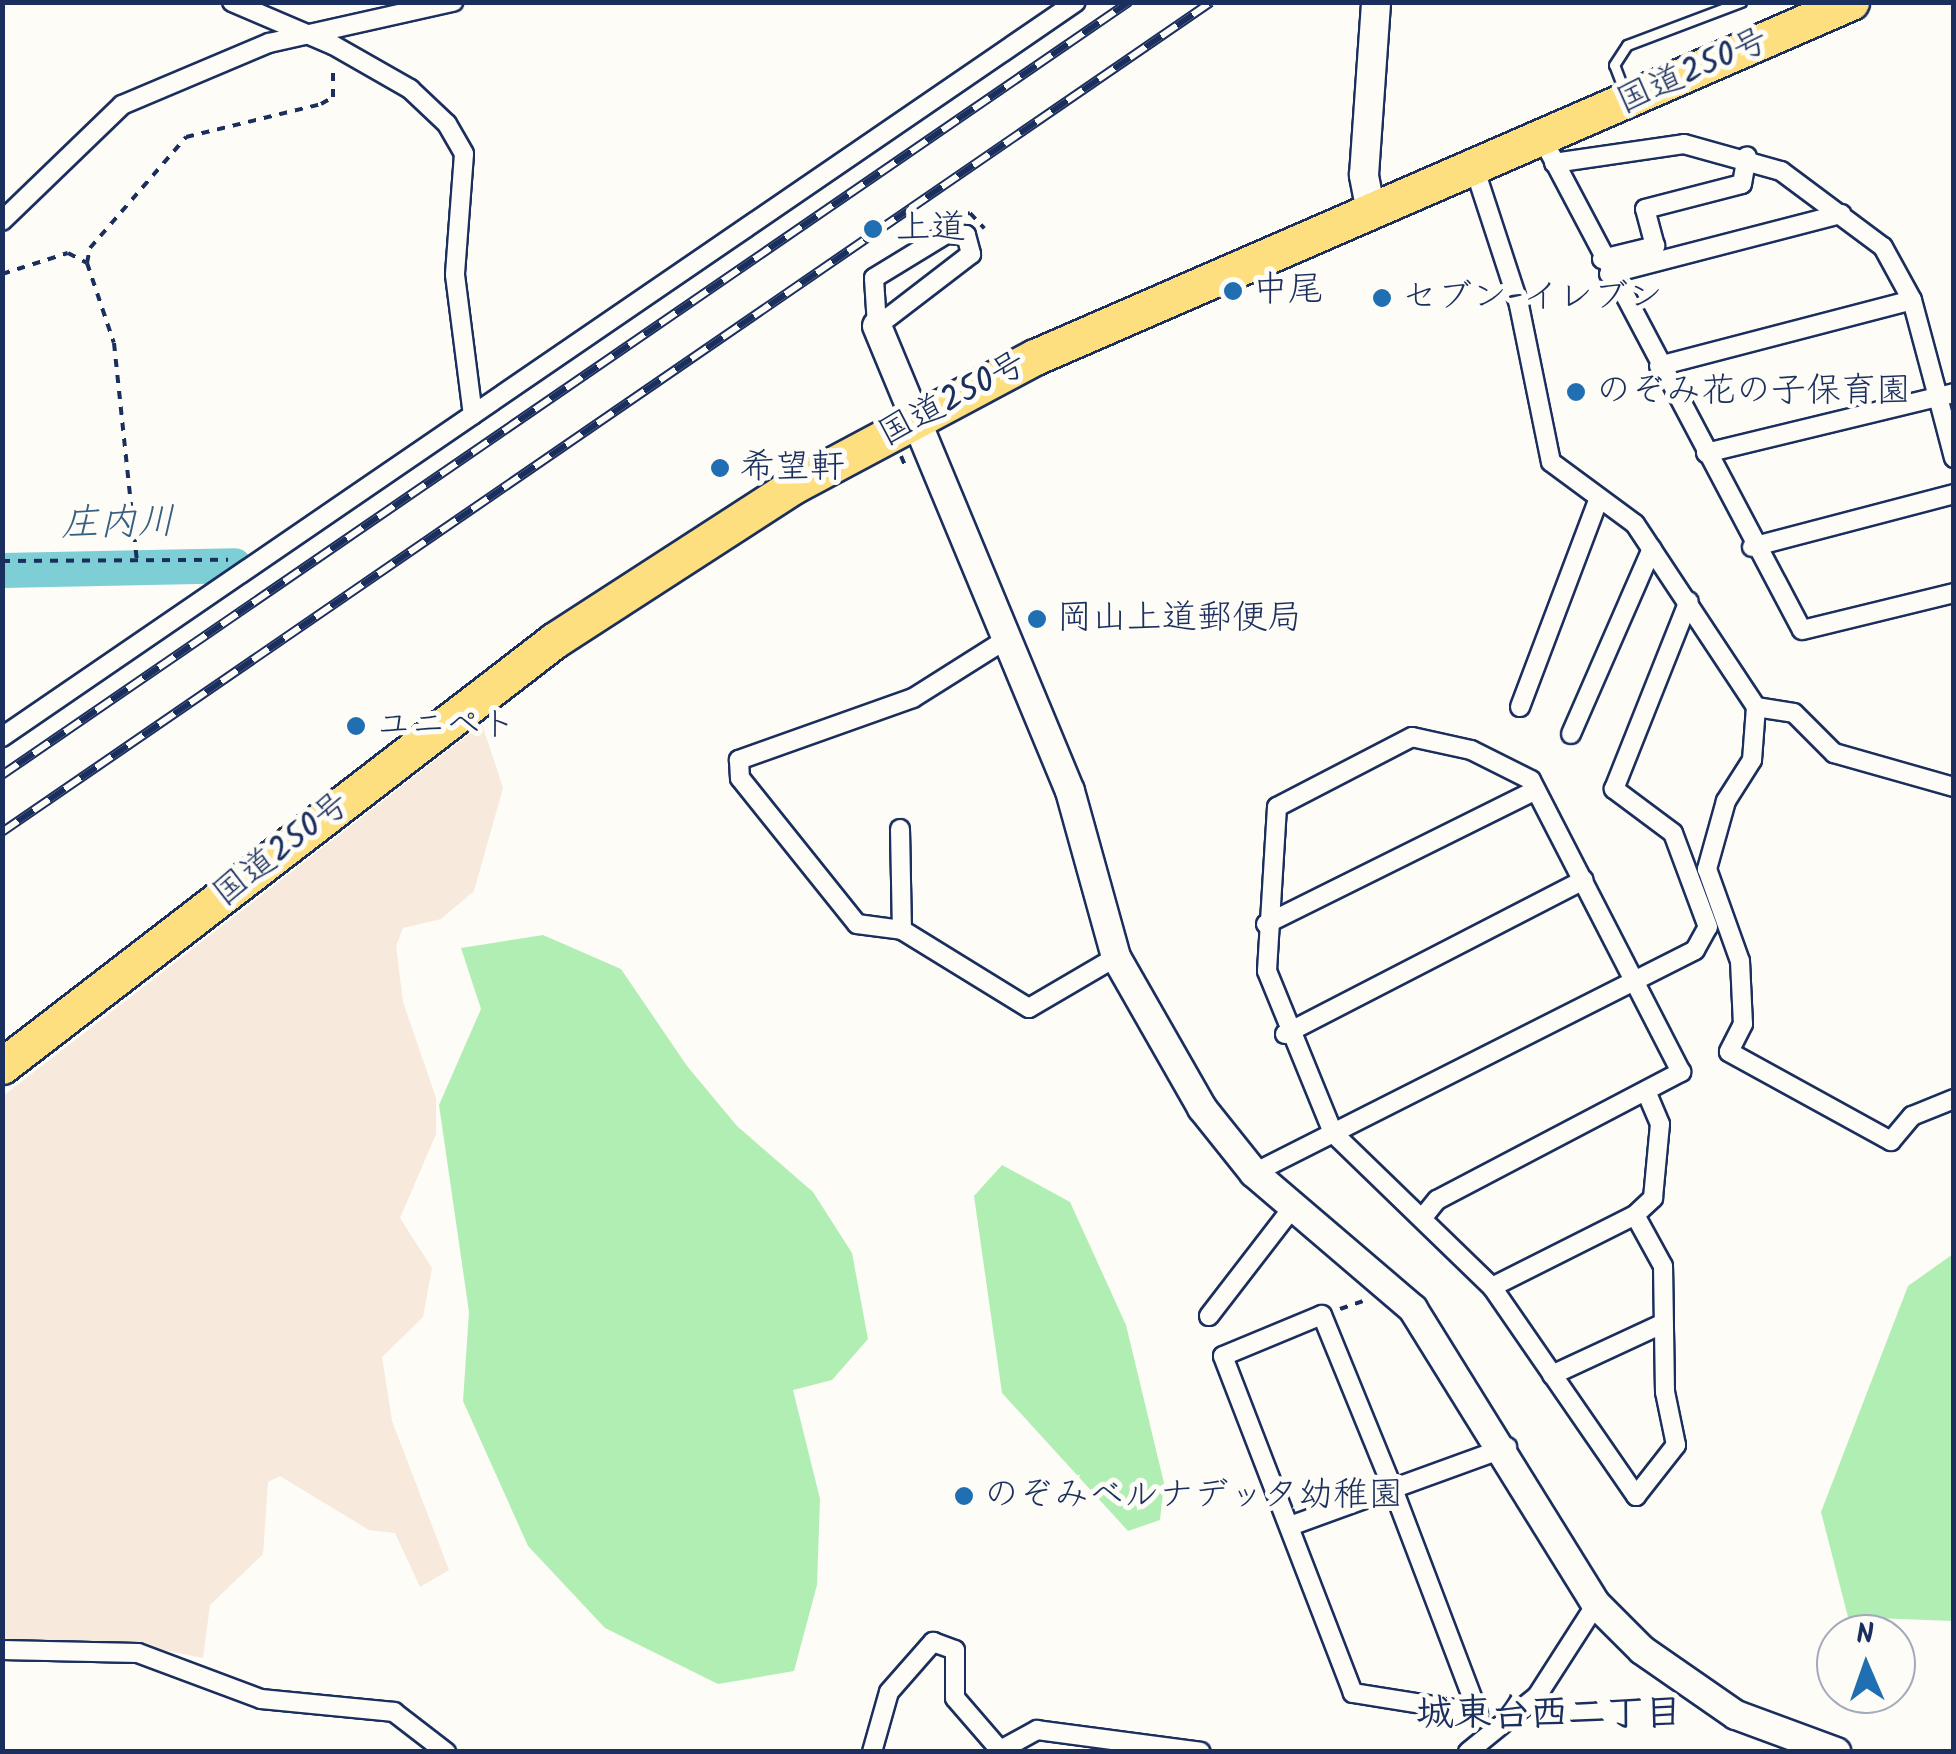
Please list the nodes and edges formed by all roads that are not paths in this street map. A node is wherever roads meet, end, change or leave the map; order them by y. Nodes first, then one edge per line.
1 (232, 2) edge
2 (453, 2) edge
3 (1076, 2) edge
4 (1376, 2) edge
5 (1741, 2) edge
6 (1851, 2) edge
7 (313, 33) junction
8 (1628, 100) junction
9 (1548, 150) junction
10 (1747, 156) junction
11 (1475, 170) junction
12 (1370, 212) junction
13 (1841, 214) junction
14 (2, 221) edge
15 (1605, 266) junction
16 (1912, 300) junction
17 (876, 326) junction
18 (1659, 366) junction
19 (1946, 395) edge
20 (473, 415) junction
21 (910, 422) junction
22 (1706, 453) junction
23 (1954, 458) edge
24 (1954, 494) edge
25 (1598, 501) junction
26 (1752, 547) junction
27 (1652, 549) junction
28 (1954, 592) edge
29 (1689, 601) junction
30 (1002, 642) junction
31 (1520, 707) dead end
32 (1756, 707) junction
33 (1571, 734) dead end
34 (2, 737) edge
35 (1954, 787) edge
36 (1536, 790) junction
37 (900, 829) dead end
38 (1584, 880) junction
39 (1266, 924) junction
40 (902, 930) junction
41 (1116, 957) junction
42 (1636, 980) junction
43 (1285, 1034) junction
44 (2, 1066) edge
45 (1646, 1090) junction
46 (1954, 1098) edge
47 (1332, 1133) junction
48 (1254, 1173) junction
49 (1293, 1207) junction
50 (1424, 1216) junction
51 (1635, 1216) junction
52 (1492, 1288) junction
53 (1209, 1316) dead end
54 (1664, 1323) junction
55 (1552, 1374) junction
56 (1506, 1447) junction
57 (1392, 1489) junction
58 (1292, 1525) junction
59 (1596, 1604) junction
60 (2, 1650) edge
61 (998, 1750) edge
62 (446, 1752) edge
63 (872, 1752) edge
64 (1201, 1752) edge
65 (1468, 1752) edge
66 (1836, 1752) edge

1 - 7 street
2 - 7 street
3 - 20 street
4 - 12 street
5 - 8 lane
6 - 8 highway, 国道250号
7 - 14 street
7 - 20 street
8 - 9 highway, 国道250号
9 - 10 street
9 - 11 highway, 国道250号
9 - 15 street
10 - 13 street
10 - 15 street
11 - 12 highway, 国道250号
11 - 25 street
12 - 21 highway, 国道250号
13 - 15 street
13 - 16 street
15 - 18 street
16 - 18 street
16 - 19 street
17 - 17 street
17 - 21 street
18 - 22 street
19 - 22 street
19 - 23 street
20 - 34 street
21 - 30 street
21 - 44 highway, 国道250号
22 - 26 street
24 - 26 street
25 - 27 street
25 - 31 street
26 - 28 street
27 - 29 street
27 - 33 street
29 - 32 street
29 - 42 street
30 - 40 street
30 - 41 street
32 - 35 street
32 - 46 street
36 - 38 street
36 - 39 street
36 - 39 street
37 - 40 street
38 - 42 street
38 - 43 street
39 - 43 street
40 - 41 street
41 - 48 street
42 - 45 street
42 - 47 street
43 - 47 street
45 - 50 street
45 - 51 street
47 - 48 street
47 - 50 street
48 - 49 street
49 - 53 street
49 - 56 street
50 - 52 street
51 - 52 street
51 - 54 street
52 - 55 street
54 - 55 street
54 - 55 street
56 - 57 street
56 - 59 street
57 - 58 street
57 - 58 street
57 - 58 street
59 - 65 street
59 - 66 street
60 - 62 street
61 - 63 street
61 - 64 street

